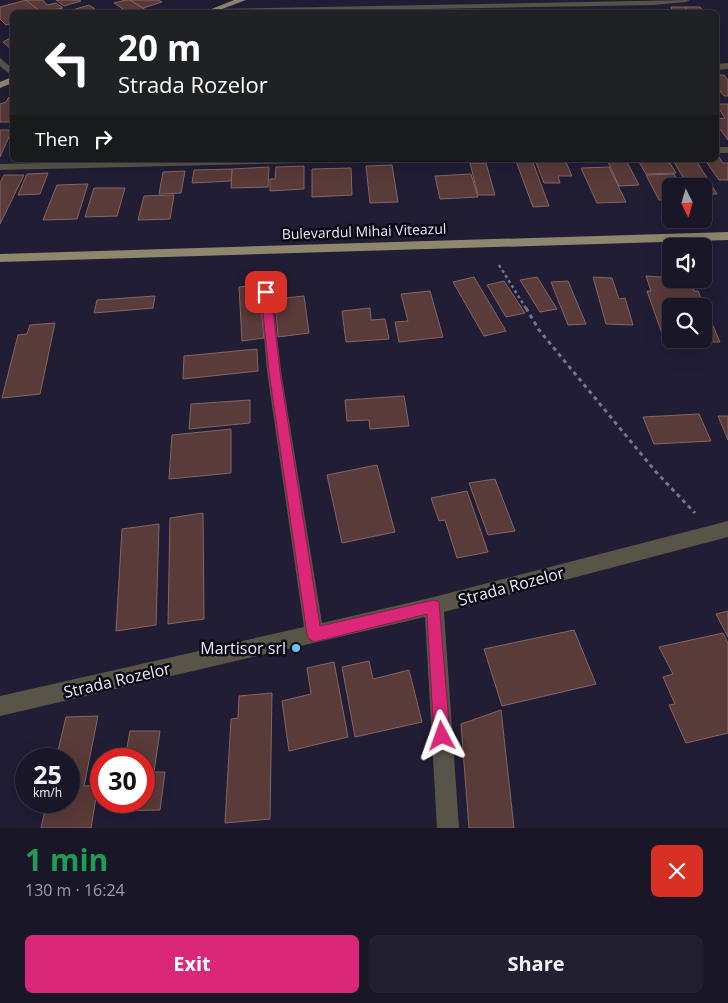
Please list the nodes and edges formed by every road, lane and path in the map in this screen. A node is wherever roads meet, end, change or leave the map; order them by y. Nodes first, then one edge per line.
1 (242, 0) edge
2 (686, 0) edge
3 (528, 3) edge
4 (214, 10) edge
5 (280, 10) edge
6 (0, 61) edge
7 (10, 71) edge
8 (214, 162) edge
9 (0, 167) edge
10 (728, 236) edge
11 (0, 258) edge
12 (499, 265) dead end
13 (266, 292) dead end
14 (720, 531) edge
15 (434, 606) junction
16 (314, 634) junction
17 (0, 706) edge
18 (448, 828) edge

1 - 4 main road
2 - 3 street
3 - 5 street
6 - 7 street
8 - 9 street
10 - 11 main road, Bulevardul Mihai Viteazul
12 - 14 path
13 - 16 street
14 - 15 street, Strada Rozelor
15 - 16 street, Strada Rozelor
15 - 18 street
16 - 17 street, Strada Rozelor

